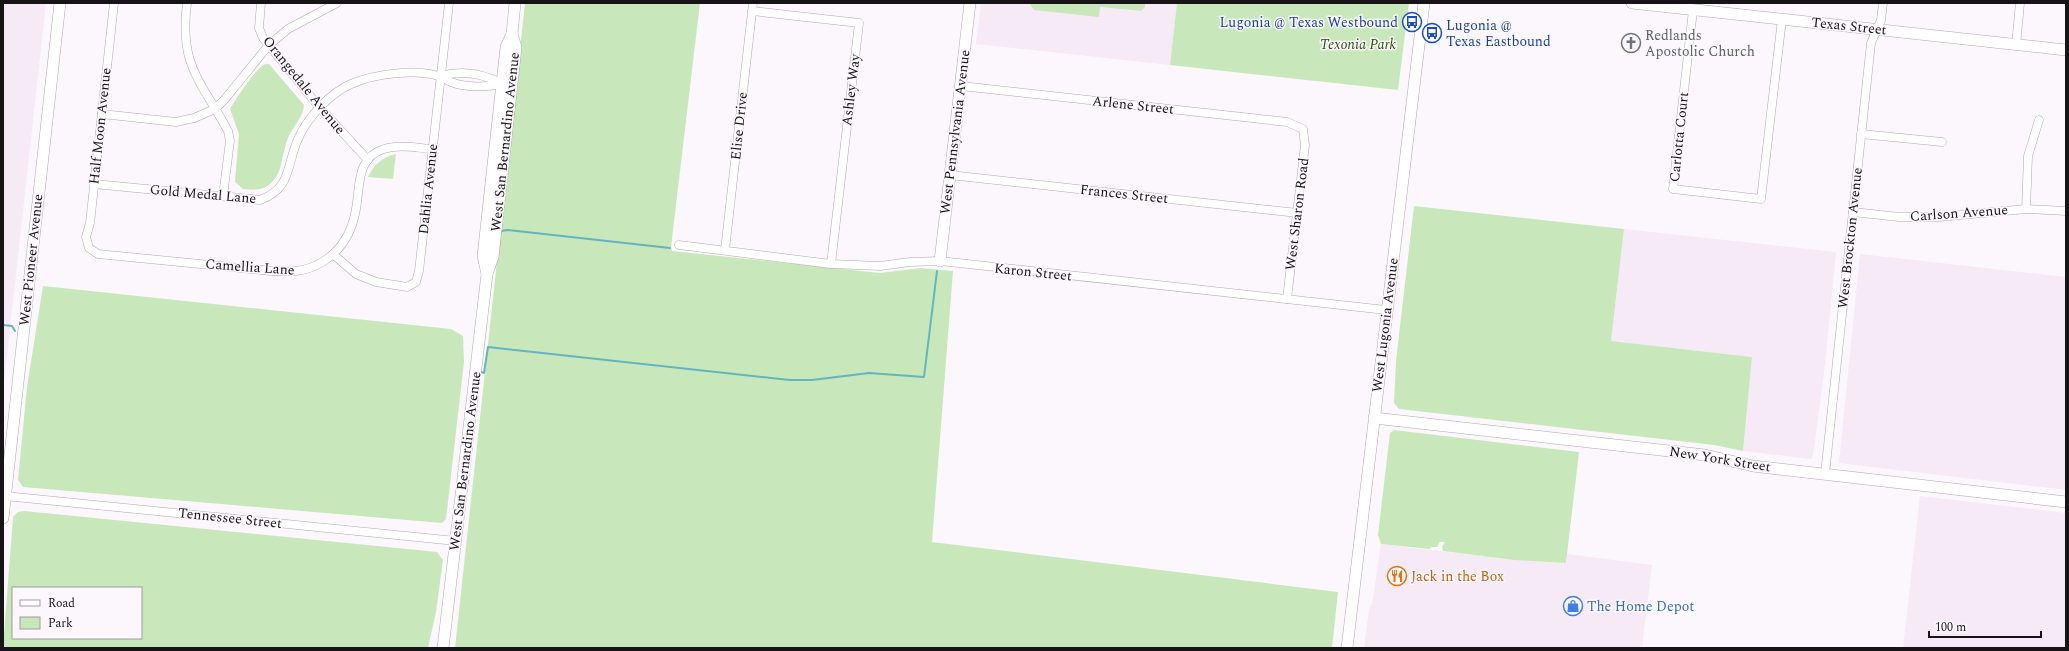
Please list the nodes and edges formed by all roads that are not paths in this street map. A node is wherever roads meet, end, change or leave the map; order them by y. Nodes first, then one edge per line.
1 (60, 3) edge
2 (114, 3) edge
3 (187, 3) edge
4 (261, 3) edge
5 (337, 3) edge
6 (449, 3) edge
7 (515, 3) edge
8 (970, 3) edge
9 (1424, 3) edge
10 (1632, 3) edge
11 (1883, 3) edge
12 (2020, 3) edge
13 (1649, 4) edge
14 (753, 7) edge
15 (1693, 10) junction
16 (1782, 20) junction
17 (1877, 29) junction
18 (512, 34) junction
19 (2016, 45) junction
20 (268, 46) junction
21 (2066, 50) edge
22 (440, 76) junction
23 (502, 84) junction
24 (960, 86) junction
25 (320, 108) junction
26 (215, 109) junction
27 (102, 114) junction
28 (2039, 120) dead end
29 (1303, 129) joint
30 (1861, 134) junction
31 (1942, 142) dead end
32 (433, 149) junction
33 (368, 160) junction
34 (503, 167) junction
35 (950, 176) junction
36 (94, 184) junction
37 (223, 196) junction
38 (2026, 209) junction
39 (2066, 211) edge
40 (1853, 212) junction
41 (1298, 213) junction
42 (679, 245) dead end
43 (89, 248) joint
44 (725, 250) junction
45 (334, 255) junction
46 (940, 261) junction
47 (831, 264) junction
48 (487, 274) junction
49 (1287, 299) junction
50 (1386, 310) junction
51 (1374, 418) junction
52 (1825, 474) junction
53 (5, 496) junction
54 (2066, 502) edge
55 (3, 518) edge
56 (456, 541) junction
57 (443, 648) edge
58 (1347, 648) edge

1 - 53 street, West Pioneer Avenue
2 - 27 street, Half Moon Avenue
3 - 26 street
4 - 20 street, Orangedale Avenue
5 - 20 street
6 - 22 street, Dahlia Avenue
7 - 18 street, West San Bernardino Avenue
8 - 24 street, West Pennsylvania Avenue
9 - 50 street, West Lugonia Avenue
10 - 13 street, Texas Street
11 - 17 street, West Brockton Avenue
12 - 19 street
13 - 15 street, Texas Street
14 - 44 street, Elise Drive
14 - 47 street, Ashley Way
15 - 16 street, Texas Street
15 - 16 street, Carlotta Court
16 - 17 street, Texas Street
17 - 19 street, Texas Street
17 - 30 street, West Brockton Avenue
18 - 23 street, West San Bernardino Avenue
18 - 34 street, West San Bernardino Avenue
19 - 21 street, Texas Street
20 - 25 street, Orangedale Avenue
20 - 26 street
22 - 23 street, Gold Medal Lane
22 - 25 street, Gold Medal Lane
22 - 32 street, Dahlia Avenue
23 - 34 street
23 - 48 street, West San Bernardino Avenue
24 - 29 street, Arlene Street
24 - 35 street, West Pennsylvania Avenue
25 - 33 street, Orangedale Avenue
25 - 37 street, Gold Medal Lane
26 - 27 street
26 - 37 street
27 - 36 street, Half Moon Avenue
28 - 38 street
29 - 41 street, West Sharon Road
30 - 31 street
30 - 40 street, West Brockton Avenue
32 - 33 street
32 - 45 street, Dahlia Avenue
33 - 45 street, Camellia Lane
34 - 48 street, West San Bernardino Avenue
35 - 41 street, Frances Street
35 - 46 street, West Pennsylvania Avenue
36 - 37 street, Gold Medal Lane
36 - 43 street, Half Moon Avenue
38 - 39 street, Carlson Avenue
38 - 40 street, Carlson Avenue
40 - 52 street, West Brockton Avenue
41 - 49 street, West Sharon Road
42 - 44 street, Karon Street
43 - 45 street, Camellia Lane
44 - 47 street, Karon Street
46 - 47 street, Karon Street
46 - 49 street, Karon Street
48 - 56 street, West San Bernardino Avenue
49 - 50 street, Karon Street
50 - 51 street, West Lugonia Avenue
51 - 52 street, New York Street
51 - 58 street, West Lugonia Avenue
52 - 54 street, New York Street
53 - 55 street, West Pioneer Avenue
53 - 56 street, Tennessee Street
56 - 57 street, West San Bernardino Avenue

